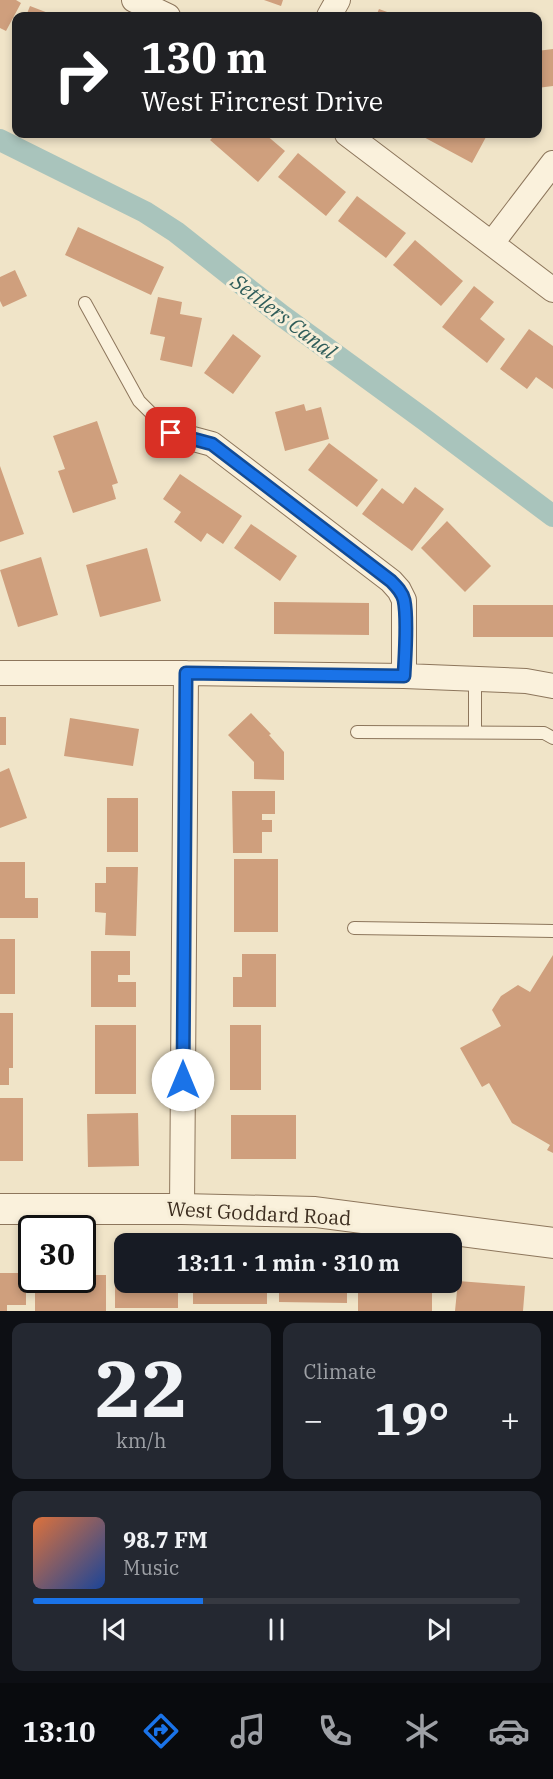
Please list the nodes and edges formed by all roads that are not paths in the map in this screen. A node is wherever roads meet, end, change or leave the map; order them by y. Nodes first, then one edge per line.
1 (134, 0) edge
2 (160, 12) edge
3 (352, 138) edge
4 (553, 163) edge
5 (492, 243) junction
6 (553, 290) edge
7 (85, 303) dead end
8 (171, 433) joint
9 (0, 673) edge
10 (186, 673) junction
11 (404, 676) junction
12 (475, 679) junction
13 (553, 686) edge
14 (357, 732) dead end
15 (475, 732) junction
16 (553, 738) edge
17 (354, 928) dead end
18 (553, 931) edge
19 (0, 1209) edge
20 (182, 1209) junction
21 (553, 1243) edge

1 - 2 street
3 - 5 street
4 - 5 street
5 - 6 street
7 - 8 lane
8 - 11 street
9 - 10 street
10 - 11 street
10 - 20 street
11 - 12 street
12 - 13 street
12 - 15 lane
14 - 15 lane
15 - 16 lane
17 - 18 lane
19 - 20 street, West Goddard Road
20 - 21 street, West Goddard Road

